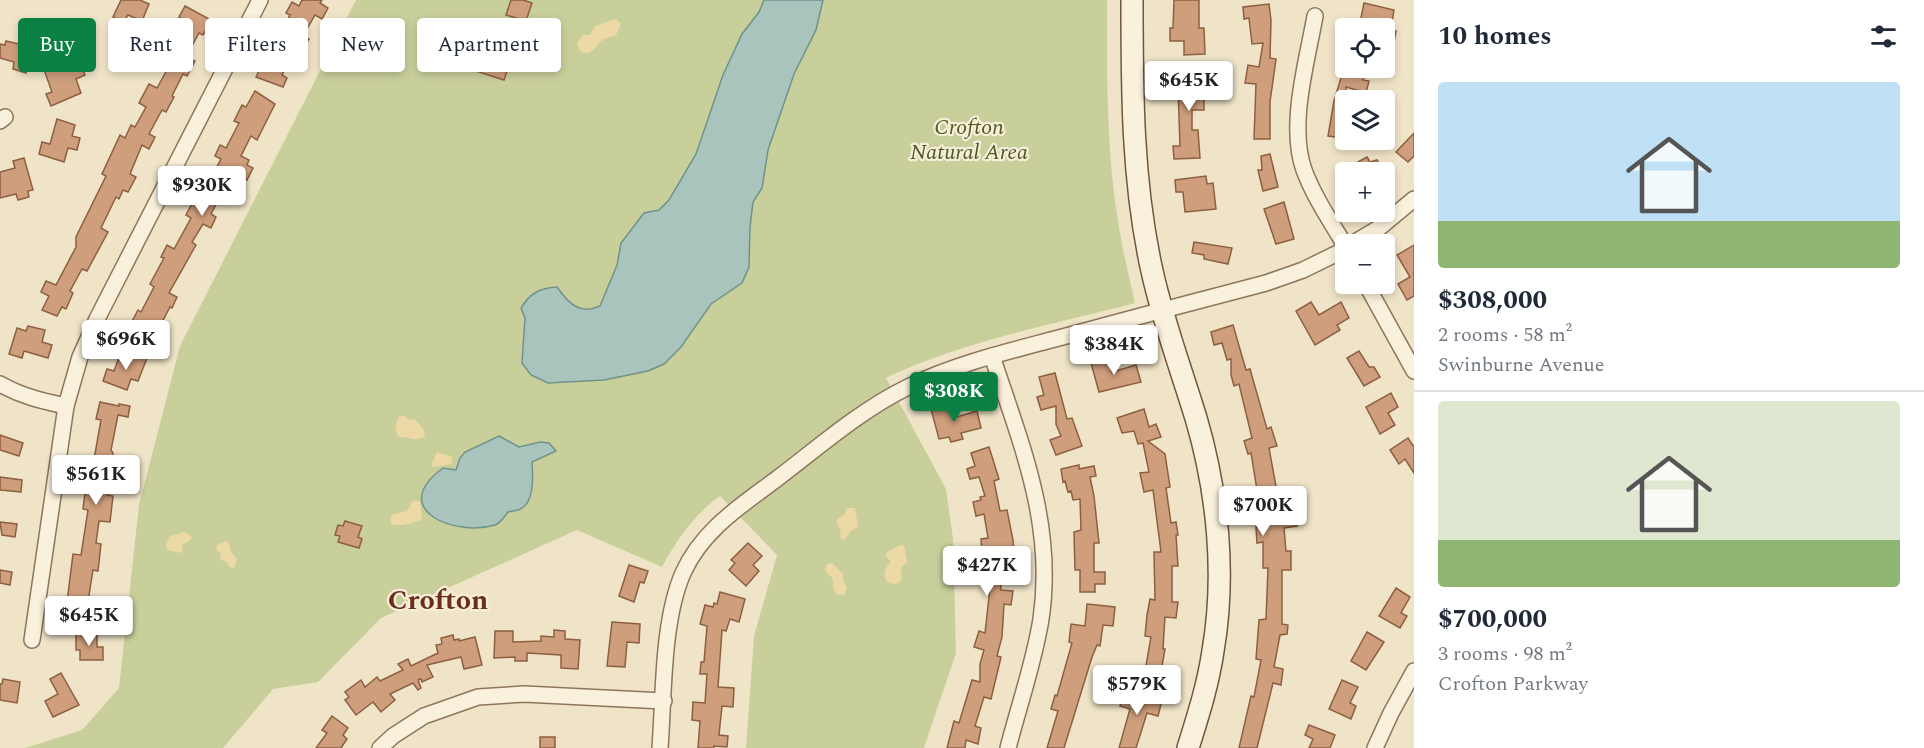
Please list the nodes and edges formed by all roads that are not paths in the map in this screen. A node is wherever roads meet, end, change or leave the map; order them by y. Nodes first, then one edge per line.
1 (1132, 0) edge
2 (255, 2) edge
3 (1315, 16) dead end
4 (1414, 199) edge
5 (1338, 234) edge
6 (1368, 234) edge
7 (1335, 254) edge
8 (1372, 294) edge
9 (1162, 310) junction
10 (992, 356) junction
11 (1414, 371) edge
12 (0, 384) edge
13 (66, 406) junction
14 (32, 640) dead end
15 (1414, 671) edge
16 (664, 701) junction
17 (380, 748) edge
18 (660, 748) edge
19 (1008, 748) edge
20 (1188, 748) edge
21 (1375, 748) edge

1 - 9 street
2 - 13 street
3 - 5 street
4 - 6 street
7 - 9 street
8 - 11 street
9 - 10 street
9 - 20 street
10 - 16 street
10 - 19 street
12 - 13 street
13 - 14 street
15 - 21 street
16 - 17 street
16 - 18 street

